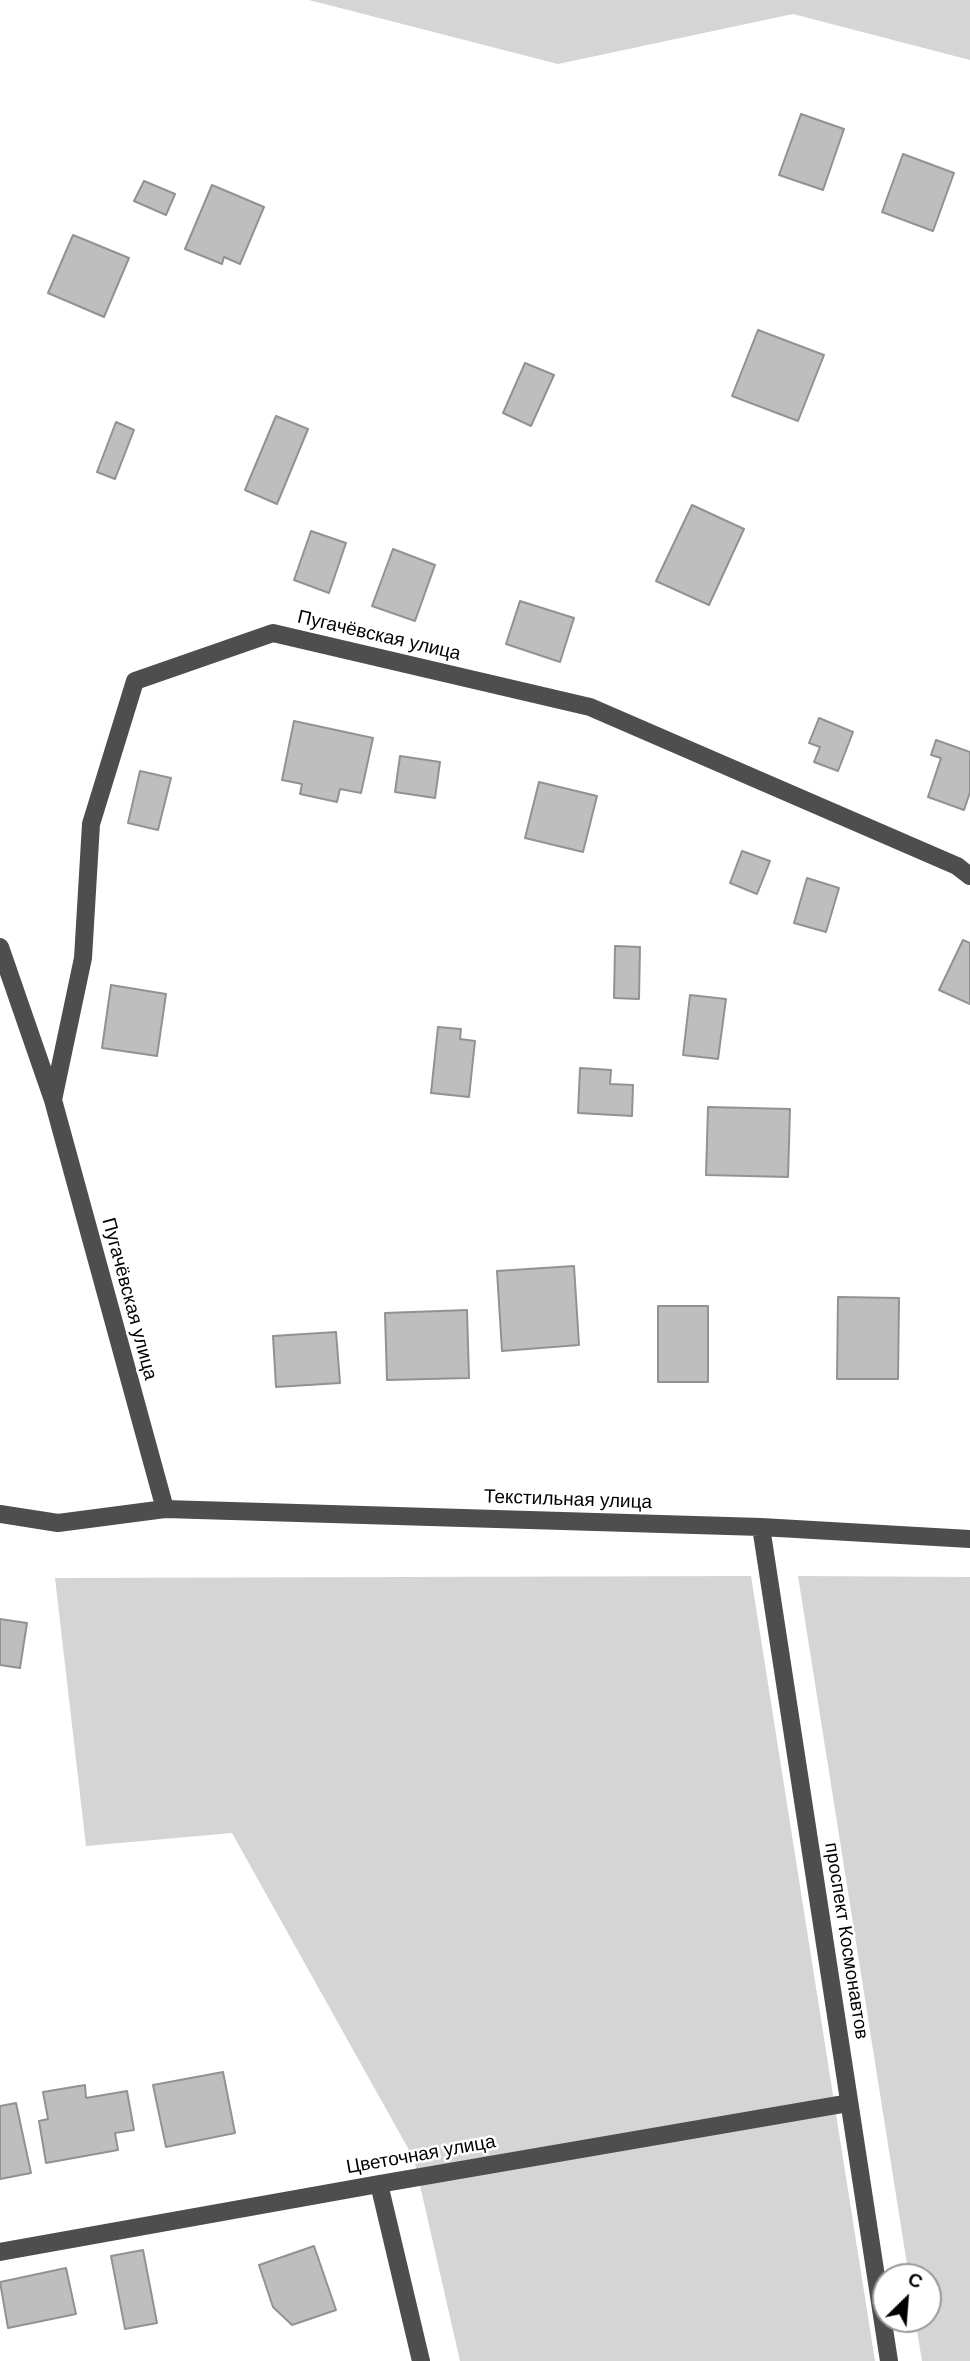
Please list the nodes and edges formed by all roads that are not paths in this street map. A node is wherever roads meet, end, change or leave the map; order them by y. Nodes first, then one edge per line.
1 (970, 876) edge
2 (0, 947) edge
3 (52, 1100) junction
4 (165, 1509) junction
5 (0, 1514) edge
6 (761, 1527) junction
7 (970, 1539) edge
8 (849, 2103) junction
9 (379, 2183) junction
10 (0, 2252) edge
11 (421, 2361) edge
12 (889, 2361) edge

1 - 3 street, Пугачёвская улица
2 - 3 street, Пугачёвская улица
3 - 4 street, Пугачёвская улица
4 - 5 street, Текстильная улица
4 - 6 street, Текстильная улица
6 - 7 street, Текстильная улица
6 - 8 street, проспект Космонавтов
8 - 9 street, Цветочная улица
8 - 12 street, проспект Космонавтов
9 - 10 street, Цветочная улица
9 - 11 street

